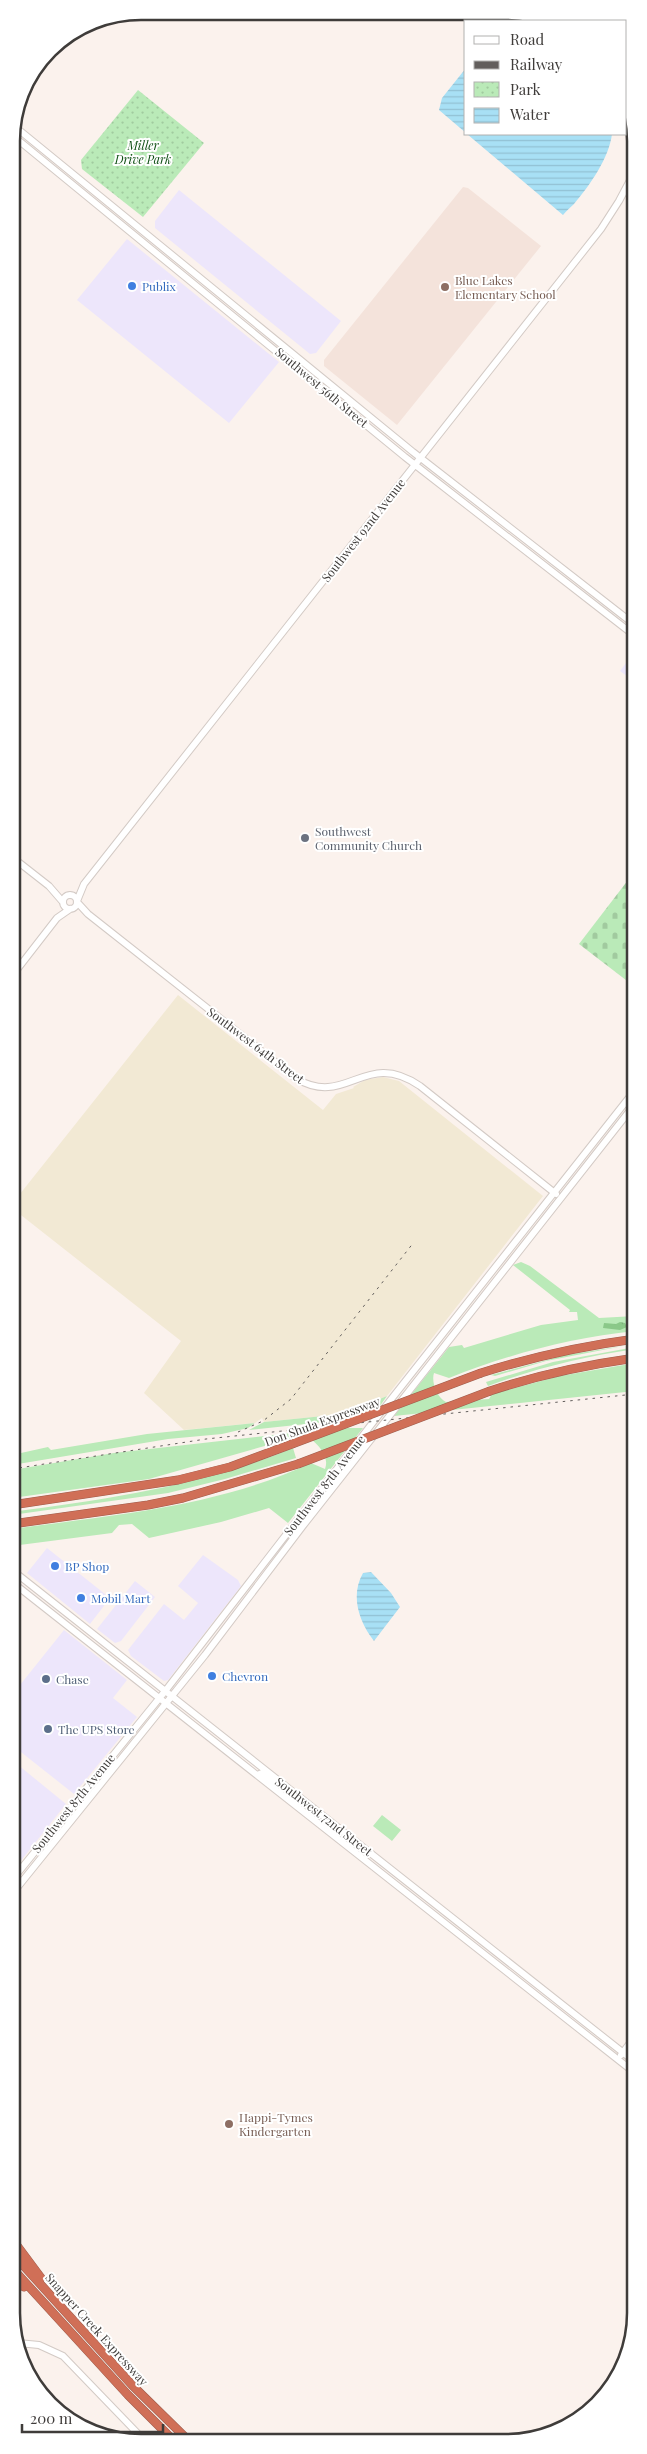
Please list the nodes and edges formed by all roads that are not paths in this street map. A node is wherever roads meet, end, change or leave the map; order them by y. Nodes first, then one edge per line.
1 (20, 131) edge
2 (20, 142) edge
3 (627, 186) edge
4 (420, 458) junction
5 (415, 464) junction
6 (627, 619) edge
7 (627, 630) edge
8 (20, 863) edge
9 (84, 884) junction
10 (49, 886) junction
11 (69, 894) junction
12 (77, 901) junction
13 (63, 903) junction
14 (71, 909) junction
15 (88, 914) junction
16 (58, 918) junction
17 (20, 966) edge
18 (627, 1100) edge
19 (627, 1114) edge
20 (606, 1127) junction
21 (613, 1132) junction
22 (566, 1177) junction
23 (573, 1183) junction
24 (554, 1192) junction
25 (561, 1198) junction
26 (627, 1340) edge
27 (422, 1359) junction
28 (627, 1359) edge
29 (429, 1365) junction
30 (335, 1470) junction
31 (342, 1476) junction
32 (20, 1504) edge
33 (20, 1523) edge
34 (302, 1527) junction
35 (290, 1529) junction
36 (20, 1576) edge
37 (20, 1588) edge
38 (64, 1610) junction
39 (58, 1617) junction
40 (105, 1642) junction
41 (99, 1649) junction
42 (166, 1690) junction
43 (173, 1695) junction
44 (159, 1698) junction
45 (166, 1704) junction
46 (109, 1758) junction
47 (116, 1764) junction
48 (256, 1775) junction
49 (281, 1782) junction
50 (53, 1829) junction
51 (62, 1832) junction
52 (24, 1865) junction
53 (20, 1870) edge
54 (395, 1872) junction
55 (25, 1878) junction
56 (390, 1879) junction
57 (20, 1884) edge
58 (627, 2047) edge
59 (623, 2052) junction
60 (627, 2055) edge
61 (618, 2059) junction
62 (627, 2066) edge
63 (20, 2250) edge
64 (20, 2262) edge
65 (20, 2277) edge
66 (20, 2284) edge
67 (60, 2305) junction
68 (54, 2314) junction
69 (24, 2344) edge
70 (138, 2434) edge
71 (167, 2434) edge
72 (182, 2434) edge

1 - 4 main road, Southwest 56th Street
2 - 5 main road, Southwest 56th Street
3 - 4 main road, Southwest 92nd Avenue
4 - 5 main road, Southwest 92nd Avenue
4 - 6 main road, Southwest 56th Street
5 - 7 main road, Southwest 56th Street
5 - 9 main road, Southwest 92nd Avenue
8 - 10 main road
9 - 11 main road, Southwest 92nd Avenue
9 - 12 main road, Southwest 92nd Avenue
10 - 11 main road
10 - 13 main road
11 - 12 main road, Southwest 64th Street
11 - 13 main road, Southwest 92nd Avenue
12 - 14 main road, Southwest 92nd Avenue
12 - 15 main road, Southwest 64th Street
13 - 14 main road, Southwest 64th Street
13 - 16 main road
14 - 15 main road, Southwest 64th Street
14 - 16 main road
15 - 24 main road, Southwest 64th Street
16 - 17 main road
18 - 20 main road, Southwest 87th Avenue
19 - 21 main road, Southwest 87th Avenue
20 - 21 main road
20 - 22 main road, Southwest 87th Avenue
21 - 23 main road, Southwest 87th Avenue
22 - 23 main road
22 - 24 main road, Southwest 87th Avenue
23 - 25 main road, Southwest 87th Avenue
24 - 25 main road, Southwest 64th Street
24 - 27 main road, Southwest 87th Avenue
25 - 29 main road, Southwest 87th Avenue
26 - 32 highway, Don Shula Expressway, bridge
27 - 29 main road
27 - 30 main road, Southwest 87th Avenue
28 - 33 highway, bridge
29 - 31 main road, Southwest 87th Avenue
30 - 31 main road
30 - 35 main road, Southwest 87th Avenue
31 - 34 main road, Southwest 87th Avenue
34 - 35 main road
34 - 43 main road, Southwest 87th Avenue
35 - 42 main road, Southwest 87th Avenue
36 - 38 main road, Southwest 72nd Street
37 - 39 main road, Southwest 72nd Street
38 - 39 main road
38 - 40 main road, Southwest 72nd Street
39 - 41 main road, Southwest 72nd Street
40 - 41 main road
40 - 42 main road, Southwest 72nd Street
41 - 44 main road, Southwest 72nd Street
42 - 43 main road, Southwest 72nd Street
42 - 44 main road, Southwest 87th Avenue
43 - 45 main road, Southwest 87th Avenue
43 - 49 main road, Southwest 72nd Street
44 - 45 main road, Southwest 72nd Street
44 - 46 main road, Southwest 87th Avenue
45 - 47 main road, Southwest 87th Avenue
45 - 48 main road, Southwest 72nd Street
46 - 47 main road
46 - 50 main road, Southwest 87th Avenue
47 - 51 main road, Southwest 87th Avenue
48 - 49 main road
48 - 56 main road, Southwest 72nd Street
49 - 54 main road, Southwest 72nd Street
50 - 51 main road
50 - 52 main road, Southwest 87th Avenue
51 - 55 main road, Southwest 87th Avenue
52 - 53 main road, Southwest 87th Avenue
52 - 55 main road
54 - 56 main road
54 - 59 main road, Southwest 72nd Street
55 - 57 main road, Southwest 87th Avenue
56 - 61 main road, Southwest 72nd Street
58 - 59 main road
59 - 60 main road, Southwest 72nd Street
59 - 61 main road
61 - 62 main road, Southwest 72nd Street
63 - 67 highway
64 - 67 highway, Snapper Creek Expressway
65 - 68 highway, Snapper Creek Expressway
66 - 68 highway
67 - 72 highway, Snapper Creek Expressway
68 - 71 highway, Snapper Creek Expressway
69 - 70 main road

